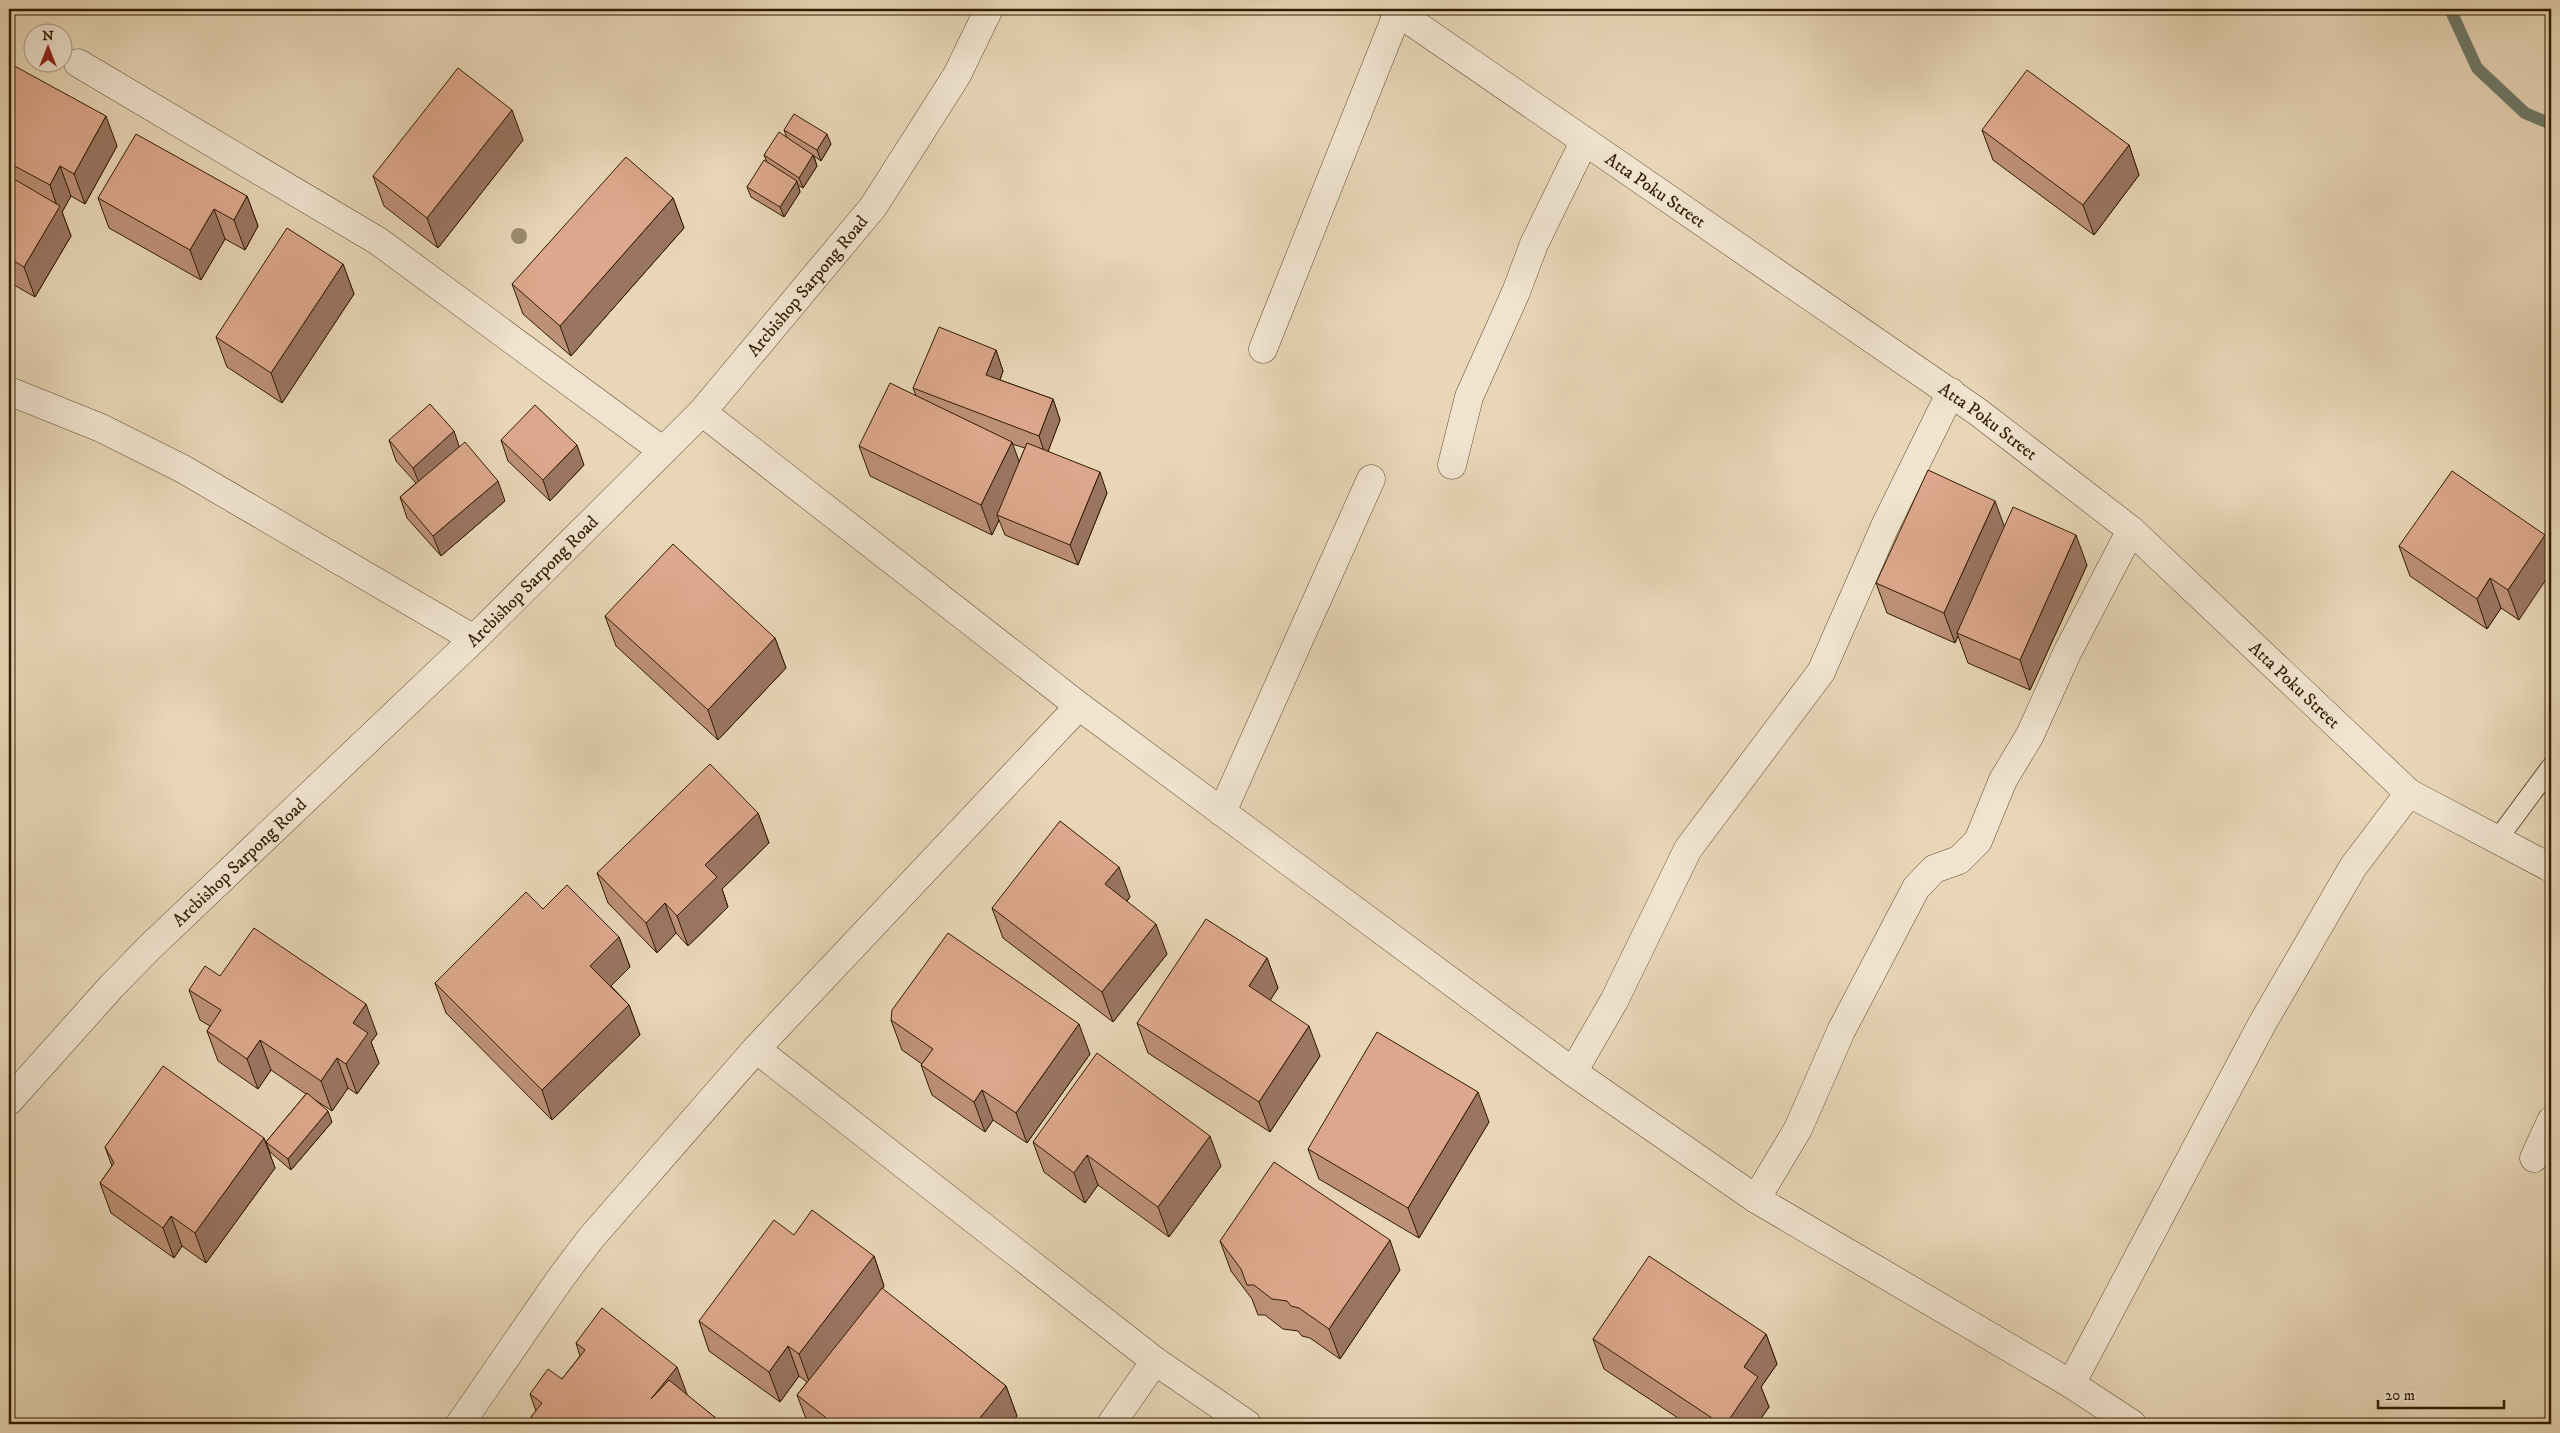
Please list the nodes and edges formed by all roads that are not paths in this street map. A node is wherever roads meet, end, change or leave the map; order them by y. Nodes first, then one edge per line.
1 (989, 9) edge
2 (1396, 11) edge
3 (78, 63) dead end
4 (1584, 142) junction
5 (1263, 349) dead end
6 (9, 391) edge
7 (1951, 392) junction
8 (702, 412) junction
9 (663, 451) junction
10 (1452, 464) dead end
11 (1371, 479) dead end
12 (2131, 530) junction
13 (474, 639) junction
14 (1079, 706) junction
15 (2551, 767) edge
16 (2409, 793) junction
17 (1222, 812) junction
18 (2497, 840) junction
19 (2551, 868) edge
20 (756, 1049) junction
21 (1574, 1072) junction
22 (9, 1101) edge
23 (2551, 1121) edge
24 (2534, 1158) dead end
25 (1756, 1199) junction
26 (1155, 1361) junction
27 (2071, 1384) junction
28 (460, 1424) edge
29 (1111, 1424) edge
30 (1247, 1424) edge
31 (2132, 1424) edge

1 - 8 street, Arcbishop Sarpong Road
2 - 4 street, Atta Poku Street
2 - 5 street
3 - 9 street
4 - 7 street, Atta Poku Street
4 - 10 street
6 - 13 street
7 - 12 street, Atta Poku Street
7 - 21 street
8 - 9 street, Arcbishop Sarpong Road
8 - 14 street
9 - 13 street, Arcbishop Sarpong Road
11 - 17 street
12 - 16 street, Atta Poku Street
12 - 25 street
13 - 22 street, Arcbishop Sarpong Road
14 - 17 street
14 - 20 street
15 - 18 lane
16 - 18 street, Atta Poku Street
16 - 27 street
17 - 21 street
18 - 19 street, Atta Poku Street
20 - 26 street
20 - 28 street
21 - 25 street
23 - 24 street
25 - 27 street
26 - 29 street
26 - 30 street
27 - 31 street

